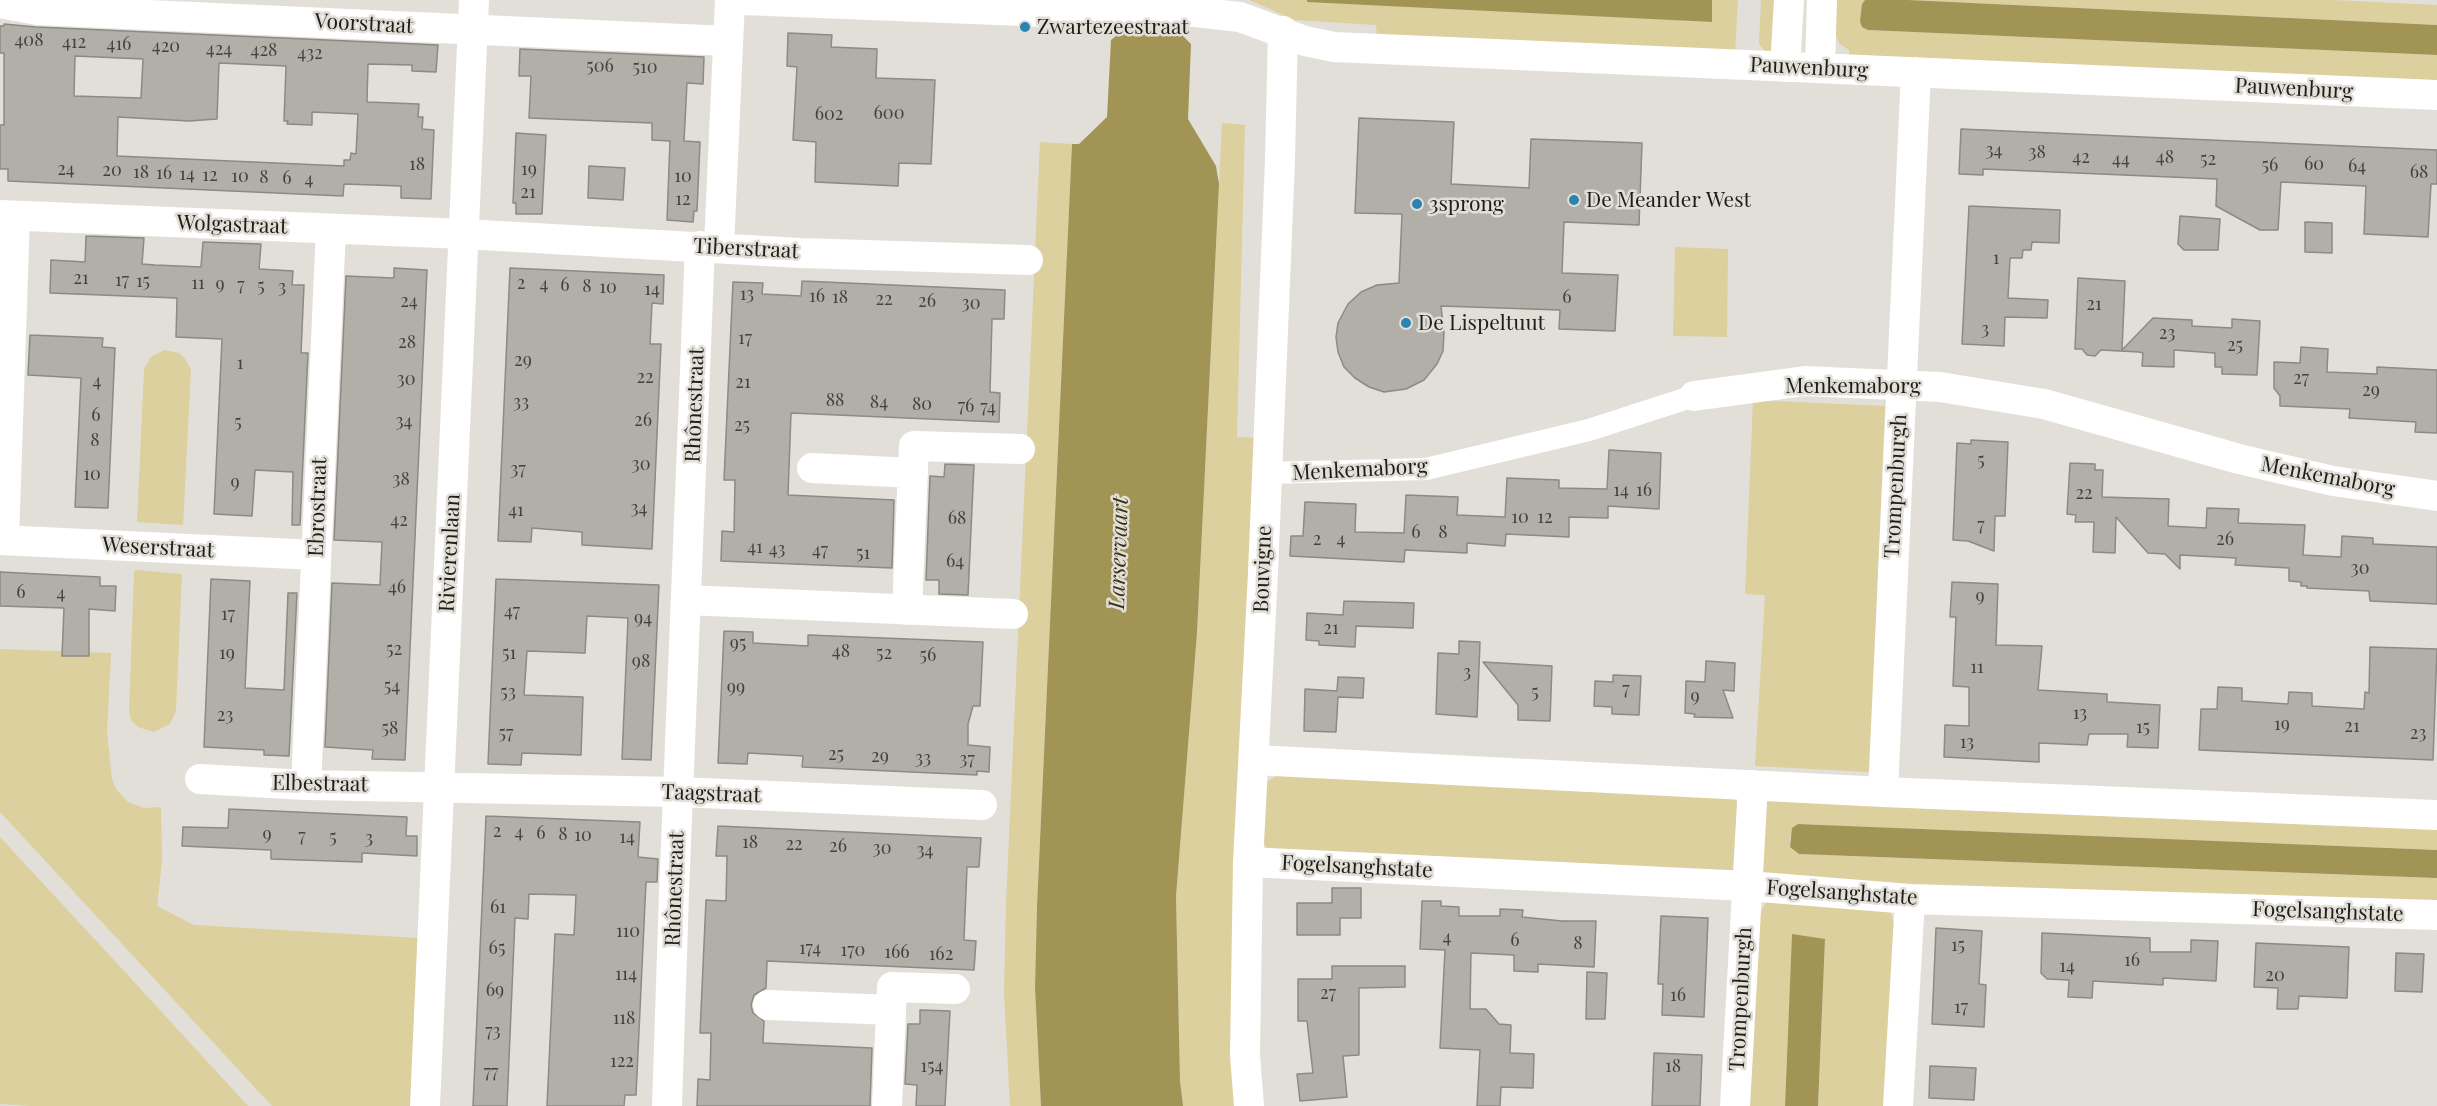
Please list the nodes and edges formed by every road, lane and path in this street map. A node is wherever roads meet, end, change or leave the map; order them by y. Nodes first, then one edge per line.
1 (474, 0) edge
2 (730, 0) edge
3 (743, 0) edge
4 (1789, 0) edge
5 (1822, 0) edge
6 (0, 3) edge
7 (909, 3) edge
8 (1074, 3) edge
9 (473, 29) junction
10 (1283, 31) junction
11 (728, 41) junction
12 (1785, 67) junction
13 (1820, 68) junction
14 (1916, 72) junction
15 (2437, 95) edge
16 (8, 215) edge
17 (331, 229) junction
18 (464, 234) junction
19 (710, 247) junction
20 (1028, 260) dead end
21 (1901, 386) junction
22 (1694, 396) joint
23 (1020, 449) dead end
24 (812, 468) dead end
25 (913, 473) junction
26 (1267, 473) junction
27 (2437, 496) edge
28 (2, 540) edge
29 (316, 555) junction
30 (686, 600) junction
31 (907, 610) junction
32 (1013, 614) dead end
33 (1255, 760) junction
34 (200, 779) dead end
35 (306, 785) junction
36 (1753, 785) junction
37 (439, 786) junction
38 (679, 792) junction
39 (1882, 792) junction
40 (982, 805) dead end
41 (2437, 815) edge
42 (1248, 862) junction
43 (1748, 886) junction
44 (1910, 899) junction
45 (2437, 915) edge
46 (955, 989) dead end
47 (768, 1005) dead end
48 (891, 1010) junction
49 (425, 1106) edge
50 (667, 1106) edge
51 (887, 1106) edge
52 (1249, 1106) edge
53 (1735, 1106) edge
54 (1898, 1106) edge

1 - 9 street, Rivierenlaan
2 - 11 street, Rhônestraat
3 - 7 street
4 - 12 street
5 - 13 street
6 - 9 street, Voorstraat
7 - 8 street
8 - 10 street, Pauwenburg
9 - 11 street, Voorstraat
9 - 18 street, Rivierenlaan
10 - 12 street, Pauwenburg
10 - 26 street, Bouvigne
11 - 19 street, Rhônestraat
12 - 13 street, Pauwenburg
13 - 14 street, Pauwenburg
14 - 15 street, Pauwenburg
14 - 21 street, Trompenburgh
16 - 17 street, Wolgastraat
16 - 28 street
17 - 18 street, Wolgastraat
17 - 29 street, Ebrostraat
18 - 19 street, Tiberstraat
18 - 37 street, Rivierenlaan
19 - 20 street, Tiberstraat
19 - 30 street, Rhônestraat
21 - 22 street, Menkemaborg
21 - 27 street, Menkemaborg
21 - 39 street, Trompenburgh
22 - 26 street, Menkemaborg
23 - 25 street
24 - 25 street
25 - 31 street
26 - 33 street, Bouvigne
28 - 29 street, Weserstraat
29 - 35 street, Ebrostraat
30 - 31 street
30 - 38 street, Rhônestraat
31 - 32 street
33 - 36 street
33 - 42 street, Bouvigne
34 - 35 street, Elbestraat
35 - 37 street, Elbestraat
36 - 39 street
36 - 43 street, Trompenburgh
37 - 38 street, Taagstraat
37 - 49 street, Rivierenlaan
38 - 40 street, Taagstraat
38 - 50 street, Rhônestraat
39 - 41 street
42 - 43 street, Fogelsanghstate
42 - 52 street, Bouvigne
43 - 44 street, Fogelsanghstate
43 - 53 street, Trompenburgh
44 - 45 street, Fogelsanghstate
44 - 54 street
46 - 48 street
47 - 48 street
48 - 51 street

